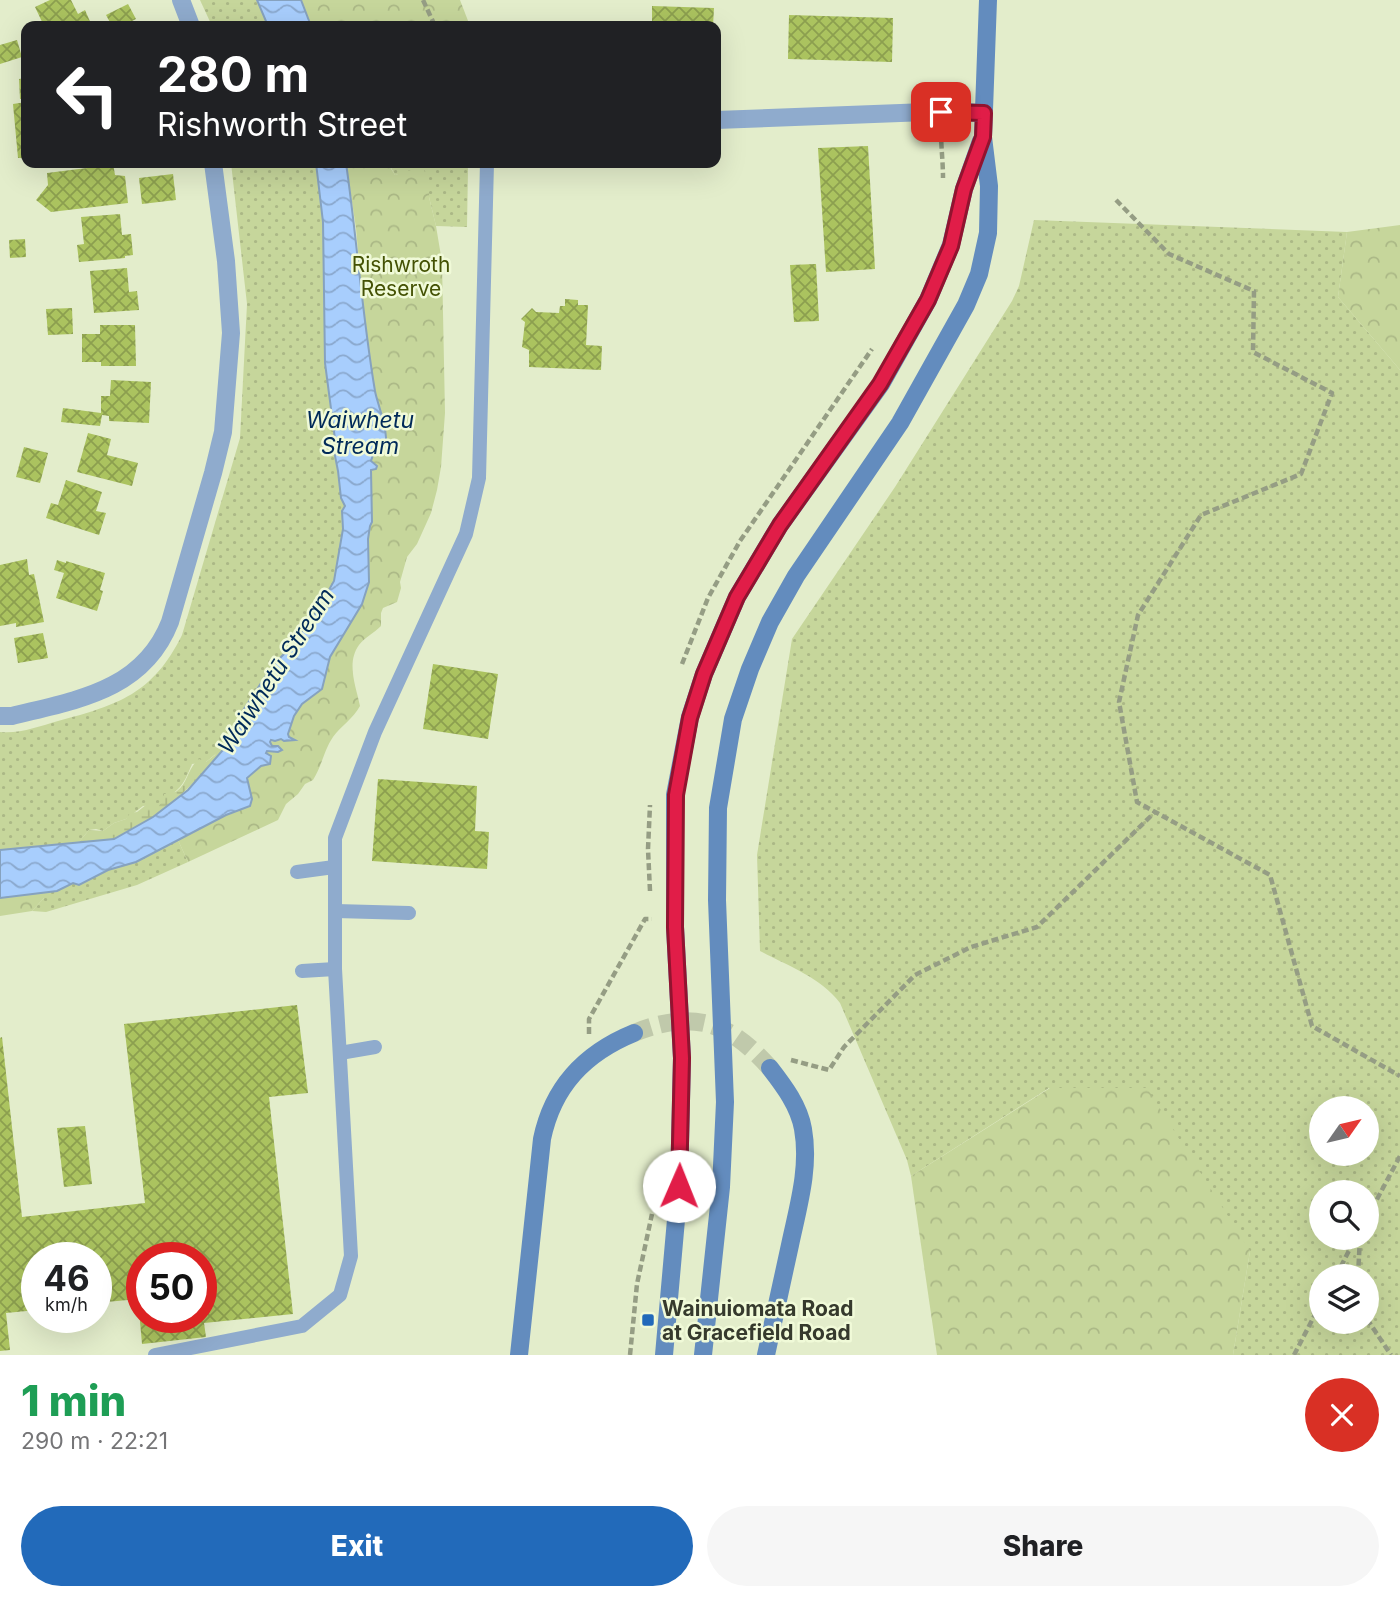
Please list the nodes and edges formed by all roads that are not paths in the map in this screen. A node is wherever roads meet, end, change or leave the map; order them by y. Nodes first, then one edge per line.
1 (181, 0) edge
2 (988, 0) edge
3 (189, 21) edge
4 (984, 113) junction
5 (721, 120) edge
6 (983, 137) junction
7 (214, 168) edge
8 (487, 168) edge
9 (0, 716) edge
10 (334, 867) junction
11 (297, 872) dead end
12 (336, 911) junction
13 (410, 913) dead end
14 (335, 969) junction
15 (302, 971) dead end
16 (634, 1033) tunnel mouth
17 (375, 1047) dead end
18 (340, 1053) junction
19 (775, 1063) tunnel mouth
20 (155, 1355) edge
21 (519, 1355) edge
22 (664, 1355) edge
23 (702, 1355) edge
24 (766, 1355) edge

1 - 3 street
2 - 4 main road
4 - 5 street
4 - 6 main road
6 - 22 main road
6 - 23 main road
7 - 9 street
8 - 10 lane
10 - 11 lane
10 - 12 lane
12 - 13 lane
12 - 14 lane
14 - 15 lane
14 - 18 lane
16 - 21 main road
17 - 18 lane
18 - 20 lane
19 - 24 main road

